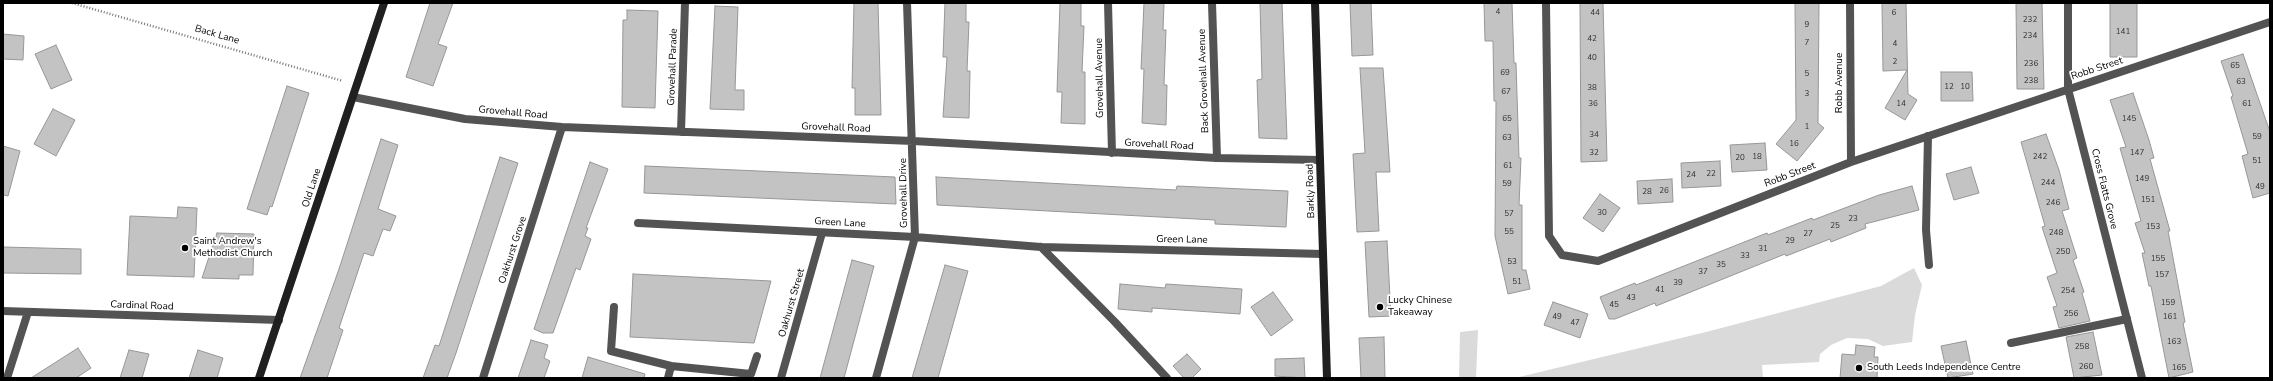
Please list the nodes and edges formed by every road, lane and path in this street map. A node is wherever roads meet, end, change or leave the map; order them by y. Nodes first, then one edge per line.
1 (72, 3) edge
2 (384, 3) edge
3 (685, 3) edge
4 (907, 3) edge
5 (1108, 3) edge
6 (1212, 3) edge
7 (1315, 3) edge
8 (1546, 3) edge
9 (1850, 3) edge
10 (2068, 3) edge
11 (2270, 22) edge
12 (356, 85) junction
13 (2068, 89) junction
14 (353, 96) junction
15 (562, 127) junction
16 (681, 132) junction
17 (1928, 136) junction
18 (913, 141) junction
19 (1112, 153) junction
20 (1216, 158) junction
21 (1320, 160) junction
22 (1851, 162) junction
23 (638, 223) dead end
24 (822, 232) junction
25 (915, 237) junction
26 (1041, 247) junction
27 (1323, 254) junction
28 (1929, 265) dead end
29 (614, 307) dead end
30 (3, 311) edge
31 (28, 312) junction
32 (2127, 319) junction
33 (280, 320) junction
34 (2011, 343) dead end
35 (757, 356) dead end
36 (671, 366) junction
37 (7, 378) edge
38 (259, 378) edge
39 (483, 378) edge
40 (668, 378) edge
41 (781, 378) edge
42 (876, 378) edge
43 (1167, 378) edge
44 (1327, 378) edge
45 (2142, 378) edge

1 - 12 path, Back Lane
2 - 12 street, Old Lane
3 - 16 street, Grovehall Parade
4 - 18 street, Grovehall Drive
5 - 19 street, Grovehall Avenue
6 - 20 street, Back Grovehall Avenue
7 - 21 street, Barkly Road
8 - 22 street, Robb Street
9 - 22 street, Robb Avenue
10 - 13 street, Cross Flatts Grove
11 - 13 street, Robb Street
12 - 14 street, Old Lane
13 - 17 street, Robb Street
13 - 32 street, Cross Flatts Grove
14 - 15 street, Grovehall Road
14 - 33 street, Old Lane
15 - 16 street, Grovehall Road
15 - 39 street, Oakhurst Grove
16 - 18 street, Grovehall Road
17 - 22 street, Robb Street
17 - 28 street
18 - 19 street, Grovehall Road
18 - 25 street, Grovehall Drive
19 - 20 street, Grovehall Road
20 - 21 street, Grovehall Road
21 - 27 street, Barkly Road
23 - 24 street, Green Lane
24 - 25 street, Green Lane
24 - 41 street, Oakhurst Street
25 - 26 street, Green Lane
25 - 42 street, Grovehall Drive
26 - 27 street, Green Lane
26 - 43 street
27 - 44 street, Barkly Road
29 - 36 street
30 - 31 street, Cardinal Road
31 - 33 street, Cardinal Road
31 - 37 street
32 - 34 street
32 - 45 street, Cross Flatts Grove
33 - 38 street, Old Lane
35 - 36 street
36 - 40 street

